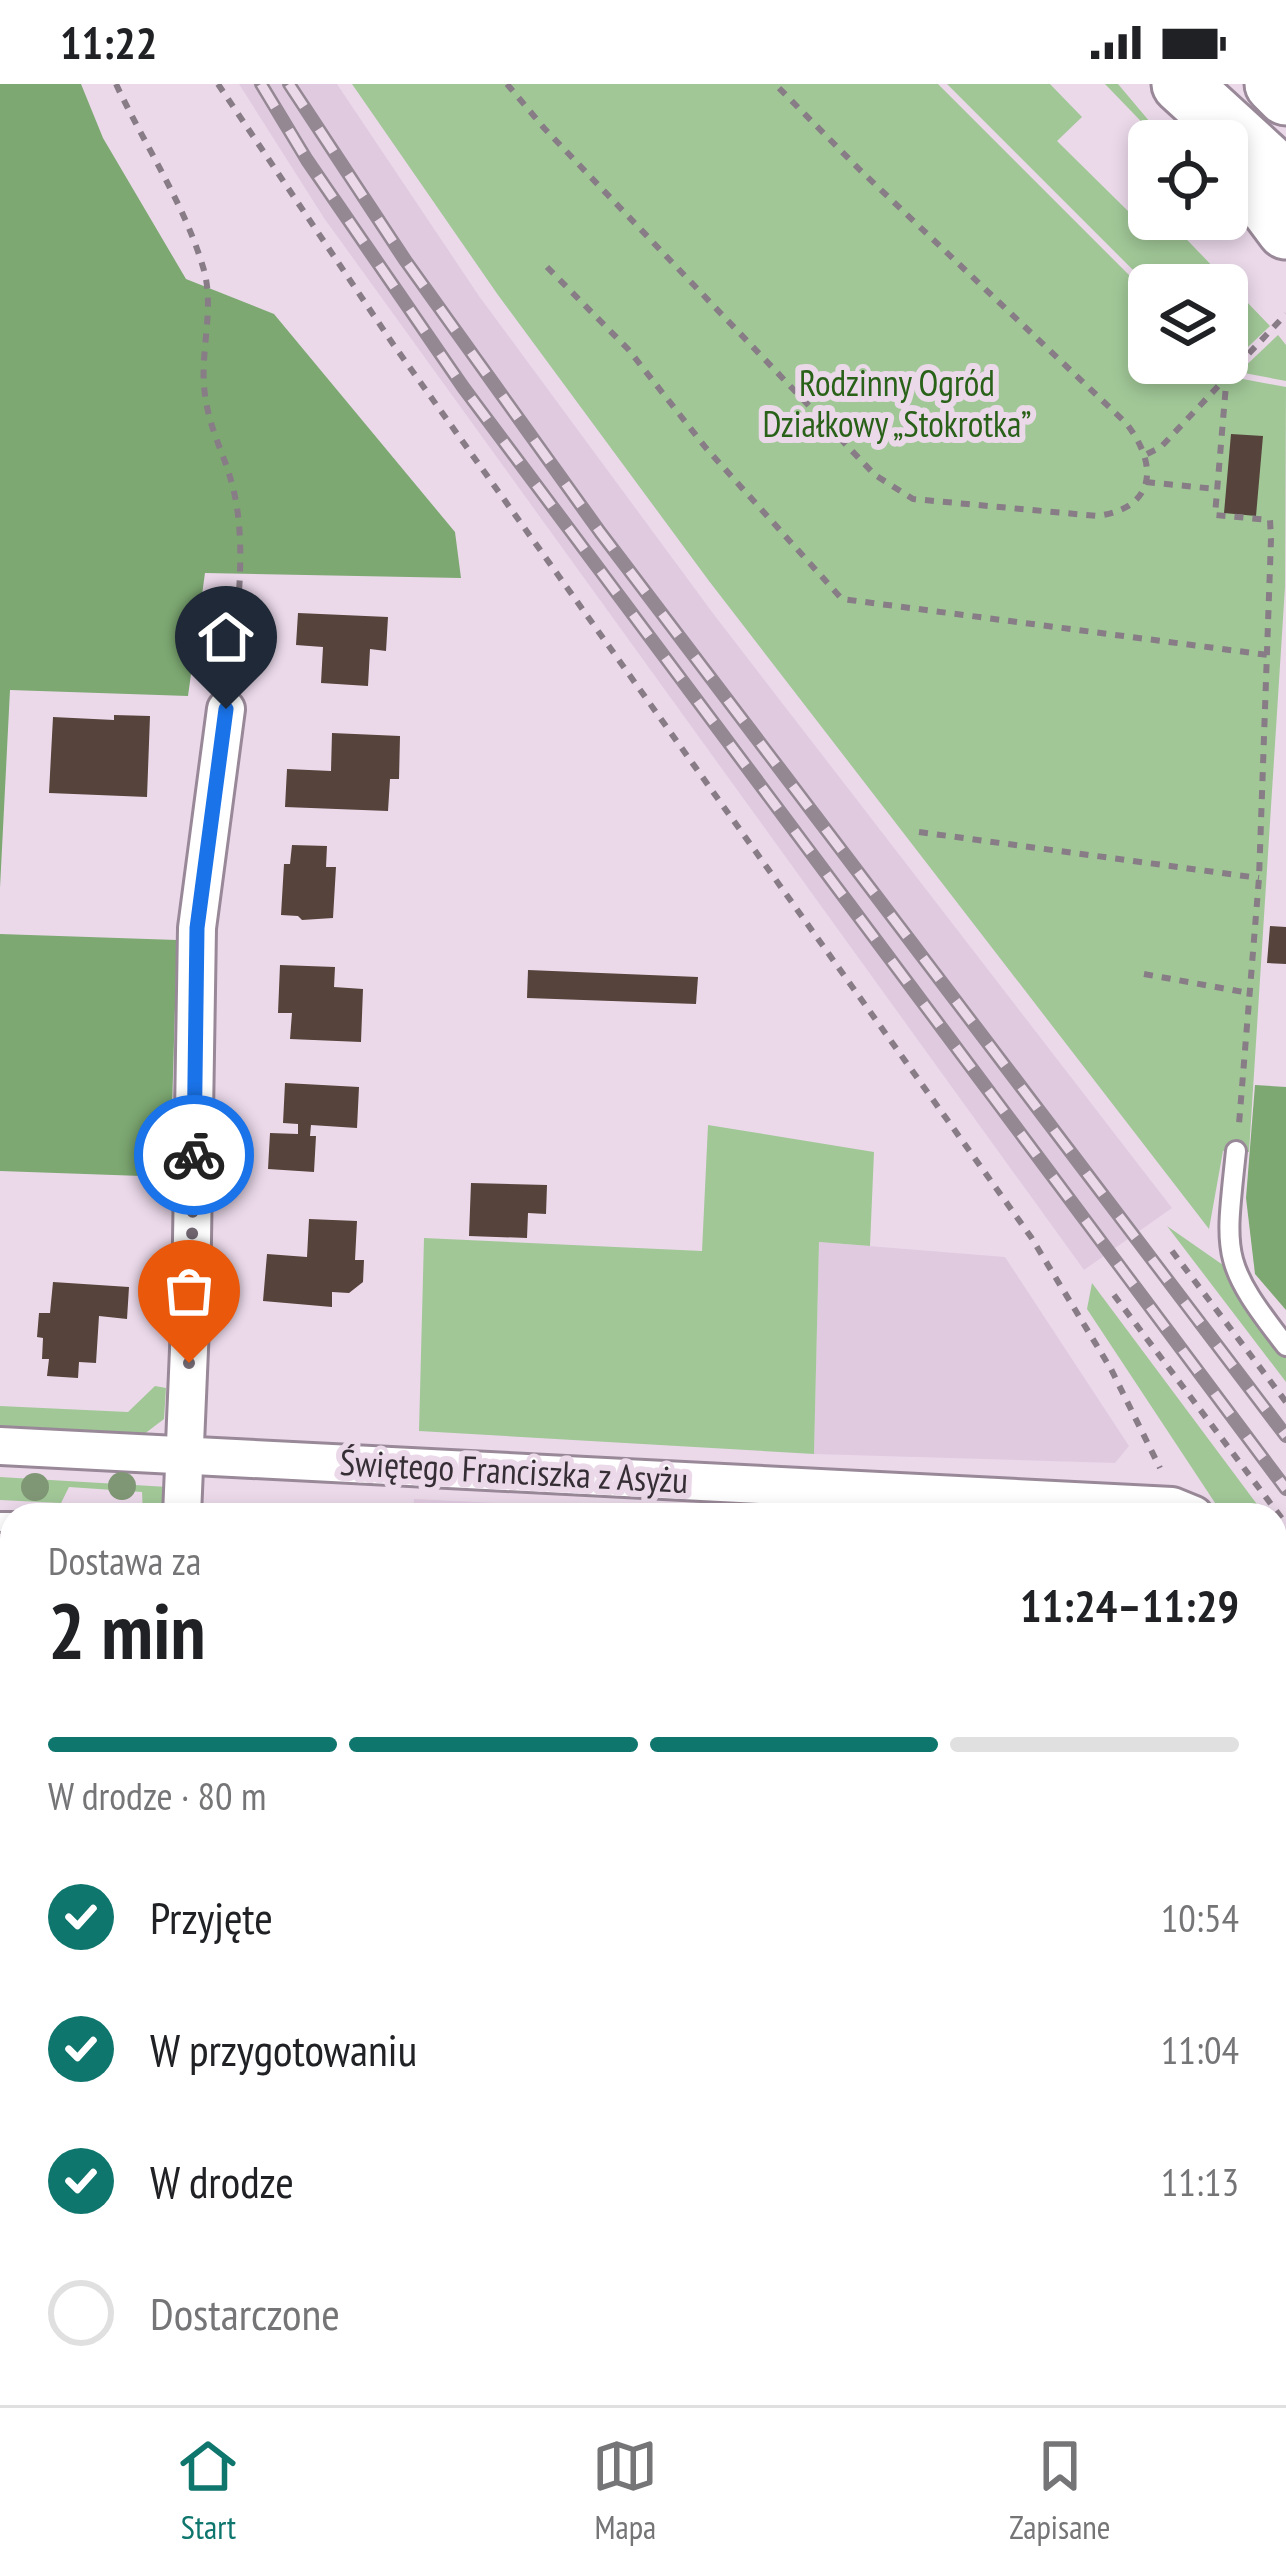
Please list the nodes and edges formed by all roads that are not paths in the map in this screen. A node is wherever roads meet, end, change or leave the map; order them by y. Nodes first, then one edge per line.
1 (1178, 84) edge
2 (1274, 84) edge
3 (1286, 96) edge
4 (1204, 120) edge
5 (1248, 180) edge
6 (1286, 180) edge
7 (1286, 230) edge
8 (226, 709) road end
9 (1236, 1151) road end
10 (1286, 1346) edge
11 (0, 1447) edge
12 (185, 1457) junction
13 (183, 1503) edge
14 (1070, 1503) edge

1 - 4 main road
1 - 6 main road
2 - 3 main road
5 - 7 main road
8 - 12 street
9 - 10 lane
11 - 12 street, Świętego Franciszka z Asyżu
12 - 13 street
12 - 14 street, Świętego Franciszka z Asyżu

